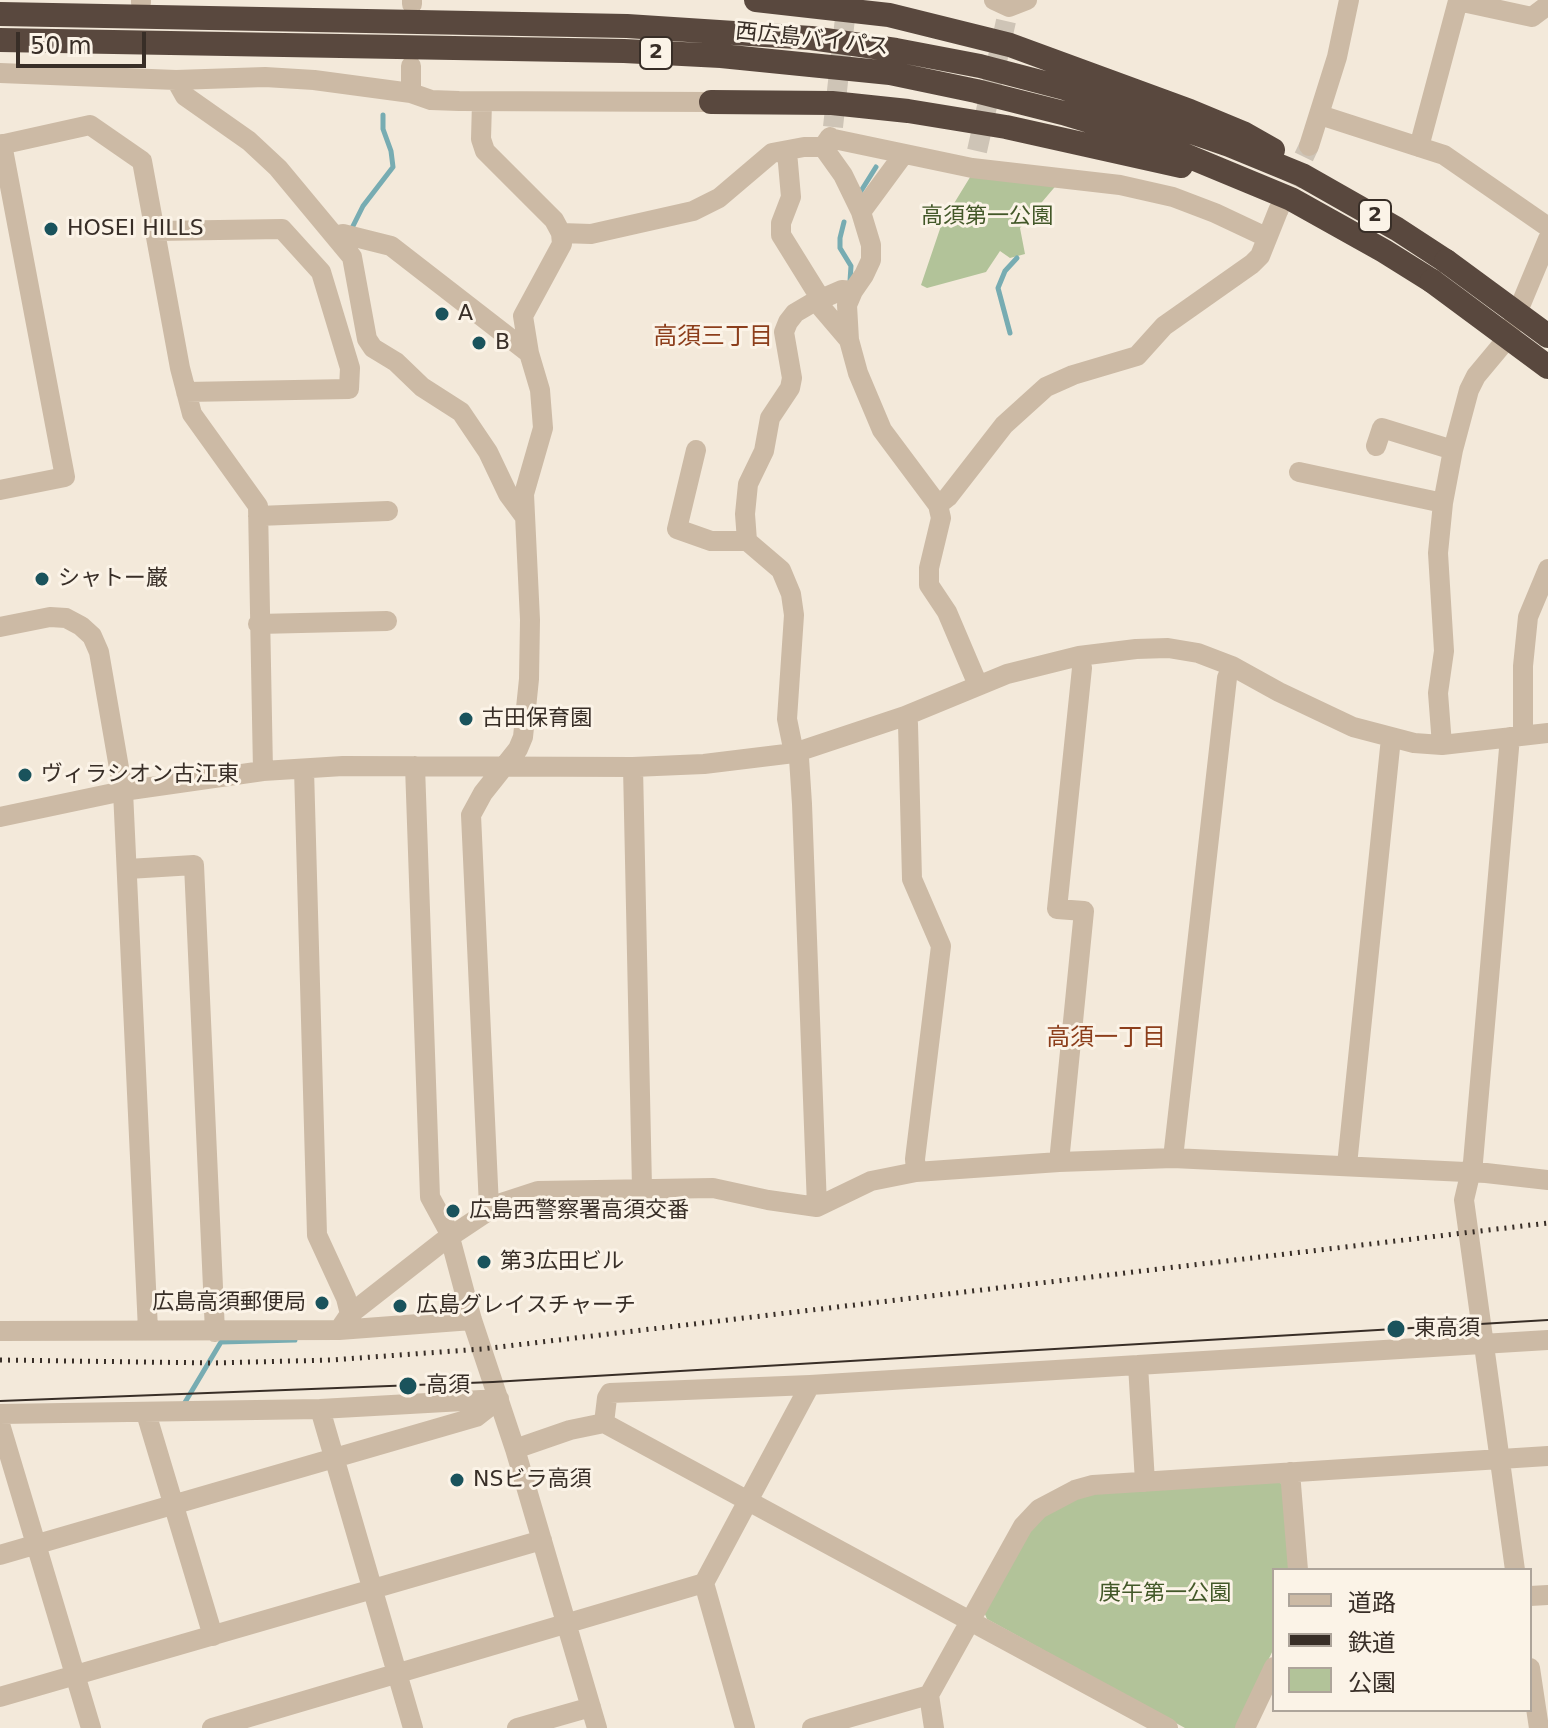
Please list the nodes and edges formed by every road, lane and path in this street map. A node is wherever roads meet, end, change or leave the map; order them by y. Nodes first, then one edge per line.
1 (756, 0) edge
2 (1349, 0) edge
3 (1498, 5) edge
4 (1548, 5) edge
5 (0, 14) edge
6 (0, 40) edge
7 (411, 66) dead end
8 (0, 73) edge
9 (176, 80) junction
10 (411, 93) junction
11 (482, 102) junction
12 (711, 102) joint
13 (1320, 115) junction
14 (828, 137) junction
15 (1, 145) edge
16 (1309, 146) tunnel mouth
17 (1419, 147) junction
18 (787, 152) junction
19 (903, 155) junction
20 (1302, 175) junction
21 (1285, 205) junction
22 (861, 212) junction
23 (1548, 227) edge
24 (156, 231) junction
25 (561, 233) junction
26 (335, 236) junction
27 (1266, 237) junction
28 (1548, 239) edge
29 (1439, 271) junction
30 (853, 291) junction
31 (819, 301) junction
32 (1548, 336) edge
33 (849, 340) junction
34 (529, 353) junction
35 (1548, 367) edge
36 (186, 392) junction
37 (1376, 446) dead end
38 (696, 450) dead end
39 (1453, 450) junction
40 (1299, 472) dead end
41 (0, 490) edge
42 (1443, 503) junction
43 (938, 505) junction
44 (388, 511) dead end
45 (258, 516) junction
46 (525, 517) junction
47 (747, 541) junction
48 (1548, 569) edge
49 (387, 621) dead end
50 (258, 624) junction
51 (0, 627) edge
52 (1079, 656) junction
53 (1232, 666) junction
54 (978, 685) junction
55 (905, 716) junction
56 (1548, 733) edge
57 (1517, 736) junction
58 (1391, 738) junction
59 (1442, 745) junction
60 (794, 753) junction
61 (415, 766) junction
62 (505, 767) junction
63 (633, 767) junction
64 (304, 769) junction
65 (263, 771) junction
66 (123, 791) junction
67 (0, 817) edge
68 (128, 869) junction
69 (1173, 1158) junction
70 (1059, 1162) junction
71 (1347, 1165) junction
72 (916, 1172) junction
73 (1470, 1173) junction
74 (1548, 1180) edge
75 (642, 1188) junction
76 (489, 1207) junction
77 (817, 1207) junction
78 (450, 1239) junction
79 (472, 1320) junction
80 (344, 1322) junction
81 (148, 1330) junction
82 (0, 1331) edge
83 (215, 1332) junction
84 (1548, 1340) edge
85 (1482, 1344) junction
86 (1138, 1365) junction
87 (810, 1385) junction
88 (499, 1399) junction
89 (320, 1409) junction
90 (146, 1413) junction
91 (0, 1414) edge
92 (604, 1423) junction
93 (0, 1424) edge
94 (515, 1449) junction
95 (1548, 1456) edge
96 (336, 1457) junction
97 (1500, 1459) junction
98 (1290, 1472) junction
99 (1145, 1482) junction
100 (747, 1502) junction
101 (175, 1504) junction
102 (542, 1540) junction
103 (37, 1544) junction
104 (0, 1555) edge
105 (1298, 1568) edge
106 (1515, 1568) edge
107 (704, 1583) junction
108 (373, 1589) junction
109 (969, 1622) junction
110 (567, 1624) junction
111 (213, 1636) junction
112 (1272, 1671) edge
113 (397, 1674) junction
114 (74, 1676) junction
115 (1532, 1681) edge
116 (929, 1695) junction
117 (0, 1697) edge
118 (591, 1707) junction
119 (91, 1728) edge
120 (212, 1728) edge
121 (413, 1728) edge
122 (517, 1728) edge
123 (597, 1728) edge
124 (745, 1728) edge
125 (812, 1728) edge
126 (934, 1728) edge
127 (1168, 1728) edge
128 (1245, 1728) edge
129 (1539, 1728) edge

1 - 20 highway
2 - 13 street
3 - 4 street
3 - 17 street
5 - 20 highway, 西広島バイパス / 2
6 - 21 highway, 西広島バイパス / 2
7 - 10 street
8 - 9 street
9 - 10 street
9 - 26 street
10 - 11 street
11 - 12 street
11 - 25 street
12 - 21 highway
13 - 16 street
13 - 17 street
14 - 18 street
14 - 19 street
14 - 22 street
15 - 24 street
15 - 41 street
17 - 23 street
18 - 25 street
18 - 31 street
19 - 22 street
19 - 27 street
20 - 29 highway, 西広島バイパス / 2
21 - 27 street
21 - 29 highway, 西広島バイパス / 2
22 - 30 street
24 - 36 street
24 - 36 street
25 - 34 street
26 - 34 street
26 - 46 street
27 - 43 street
28 - 39 street
29 - 32 highway, 西広島バイパス / 2, bridge
29 - 35 highway, 西広島バイパス / 2, bridge
30 - 31 street
30 - 33 street
31 - 33 street
31 - 47 street
33 - 43 street
34 - 46 street
36 - 45 street
37 - 39 street
38 - 47 street
39 - 42 street
40 - 42 street
42 - 59 street
43 - 54 street
44 - 45 street
45 - 50 street
46 - 62 street
47 - 60 street
48 - 57 street
49 - 50 street
50 - 65 street
51 - 66 street
52 - 53 street
52 - 54 street
52 - 70 street
53 - 58 street
53 - 69 street
54 - 55 street
55 - 60 street
55 - 72 street
56 - 57 street
57 - 59 street
57 - 73 street
58 - 59 street
58 - 71 street
60 - 63 street
60 - 77 street
61 - 62 street
61 - 64 street
61 - 78 street
62 - 63 street
62 - 76 street
63 - 75 street
64 - 65 street
64 - 80 street
65 - 66 street
66 - 67 street
66 - 68 street
68 - 81 street
68 - 83 street
69 - 70 street
69 - 71 street
70 - 72 street
71 - 73 street
72 - 77 street
73 - 74 street
73 - 85 street
75 - 76 street
75 - 77 street
76 - 78 street
78 - 79 street
78 - 80 street
79 - 80 street
79 - 88 street
80 - 83 street
81 - 82 street
81 - 83 street
84 - 85 street
85 - 86 street
85 - 97 street
86 - 87 street
86 - 99 street
87 - 92 street
87 - 100 street
88 - 89 street
88 - 94 street
88 - 96 street
89 - 90 street
89 - 96 street
90 - 91 street
90 - 101 street
92 - 94 street
92 - 100 street
93 - 103 street
94 - 102 street
95 - 97 street
96 - 101 street
96 - 108 street
97 - 98 street
97 - 106 street
98 - 99 street
98 - 105 street
99 - 109 street
100 - 107 street
100 - 109 street
101 - 103 street
101 - 111 street
102 - 108 street
102 - 110 street
103 - 104 street
103 - 114 street
107 - 110 street
107 - 124 street
108 - 111 street
108 - 113 street
109 - 116 street
109 - 127 street
110 - 113 street
110 - 118 street
111 - 114 street
112 - 128 street
113 - 120 street
113 - 121 street
114 - 117 street
114 - 119 street
115 - 129 street
116 - 125 street
116 - 126 street
118 - 122 street
118 - 123 street

